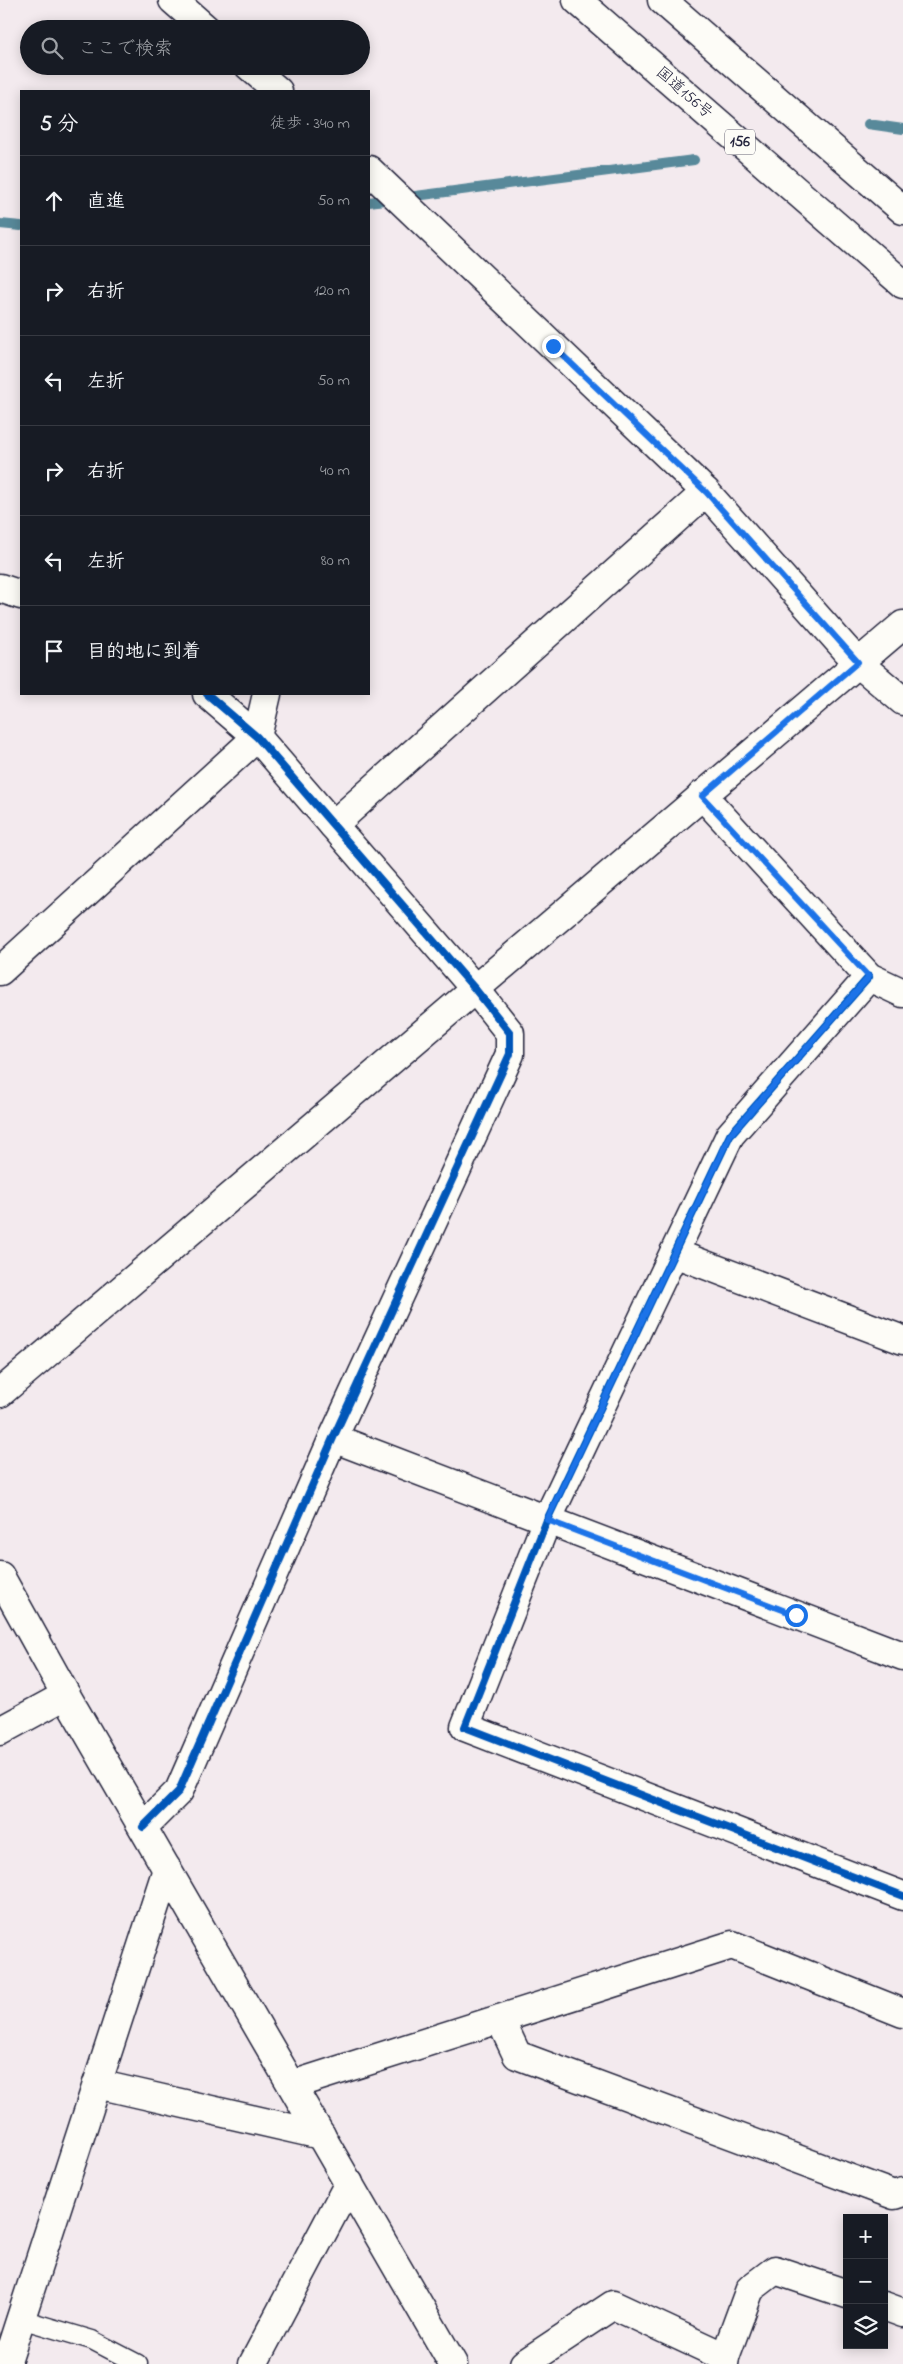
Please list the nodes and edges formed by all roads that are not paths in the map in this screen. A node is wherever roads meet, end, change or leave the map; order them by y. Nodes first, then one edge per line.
1 (173, 0) edge
2 (578, 0) edge
3 (662, 0) edge
4 (196, 20) edge
5 (259, 75) edge
6 (277, 90) edge
7 (370, 171) edge
8 (903, 210) edge
9 (903, 284) edge
10 (706, 492) junction
11 (0, 588) edge
12 (20, 595) edge
13 (903, 624) edge
14 (858, 662) junction
15 (209, 695) edge
16 (267, 695) edge
17 (903, 701) edge
18 (257, 738) junction
19 (702, 796) junction
20 (332, 825) junction
21 (0, 971) edge
22 (869, 977) junction
23 (475, 989) junction
24 (903, 993) edge
25 (674, 1253) junction
26 (903, 1340) edge
27 (0, 1393) edge
28 (333, 1438) junction
29 (547, 1520) junction
30 (0, 1576) edge
31 (903, 1656) edge
32 (66, 1695) junction
33 (0, 1731) edge
34 (143, 1827) junction
35 (167, 1869) junction
36 (903, 1896) edge
37 (903, 2013) edge
38 (500, 2019) junction
39 (97, 2084) junction
40 (292, 2085) junction
41 (321, 2135) junction
42 (348, 2182) junction
43 (903, 2192) edge
44 (843, 2293) edge
45 (888, 2307) edge
46 (903, 2313) edge
47 (21, 2319) junction
48 (724, 2360) edge
49 (6, 2364) edge
50 (138, 2364) edge
51 (254, 2364) edge
52 (453, 2364) edge
53 (524, 2364) edge

1 - 4 main road
2 - 9 main road, 国道156号 / 156
3 - 8 main road
5 - 6 main road
7 - 10 main road
10 - 14 main road
10 - 20 main road
11 - 12 main road
13 - 14 main road
14 - 17 main road
14 - 19 main road
15 - 18 main road
16 - 18 main road
18 - 20 main road
18 - 21 main road
19 - 22 main road
19 - 23 main road
20 - 23 main road
22 - 24 main road
22 - 25 main road
23 - 27 main road
23 - 28 main road
25 - 26 main road
25 - 29 main road
28 - 29 main road
28 - 34 main road
29 - 31 main road
29 - 36 main road
30 - 32 main road
32 - 33 main road
32 - 34 main road
34 - 35 main road
35 - 39 main road
35 - 40 main road
37 - 38 main road
38 - 40 main road
38 - 43 main road
39 - 41 main road
39 - 47 main road
40 - 41 main road
41 - 42 main road
42 - 51 main road
42 - 52 main road
44 - 48 main road
45 - 46 main road
47 - 49 main road
47 - 50 lane
48 - 53 main road

